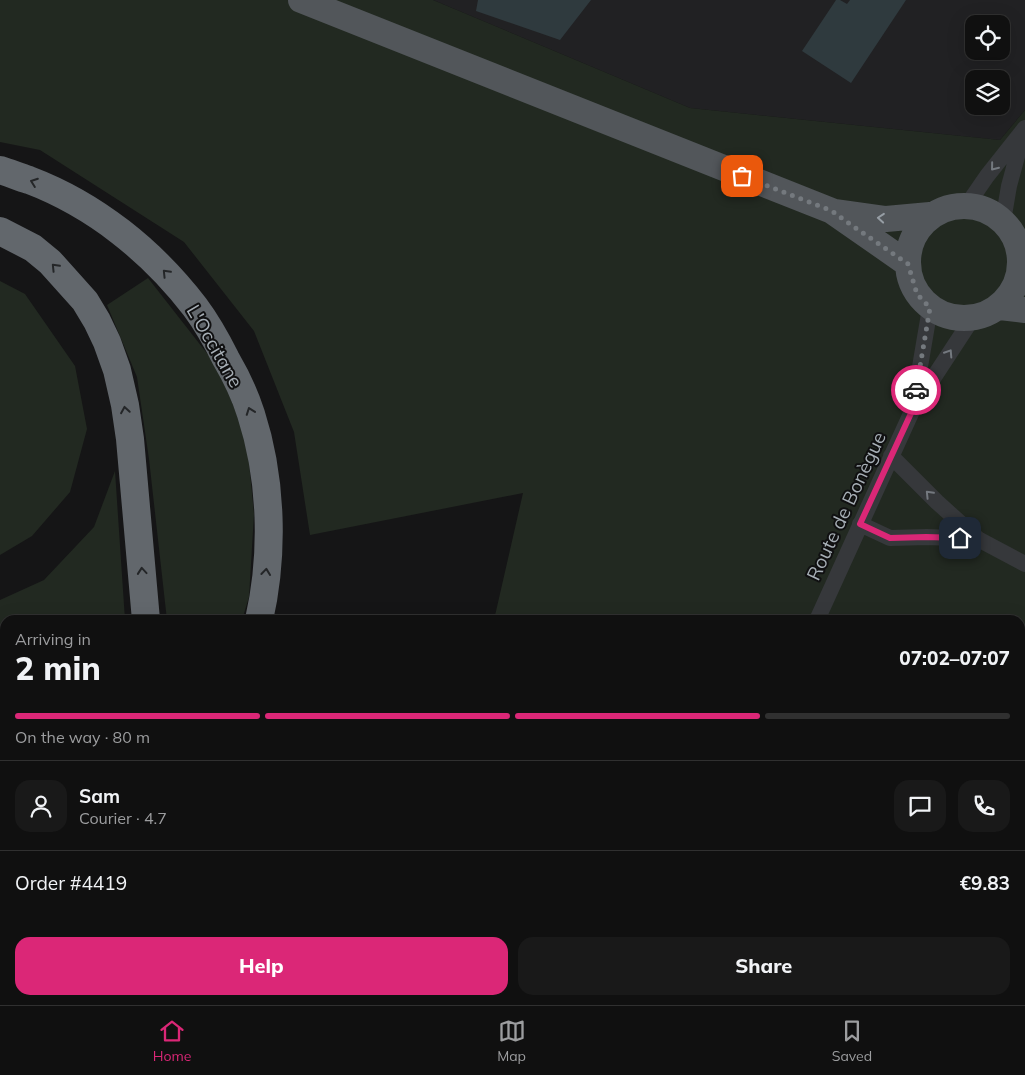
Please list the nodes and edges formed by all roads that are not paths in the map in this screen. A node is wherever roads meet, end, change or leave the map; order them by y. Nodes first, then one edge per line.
1 (301, 0) edge
2 (1024, 130) edge
3 (0, 170) edge
4 (967, 205) junction
5 (832, 211) junction
6 (930, 215) junction
7 (1004, 221) junction
8 (0, 231) edge
9 (908, 264) junction
10 (1023, 265) edge
11 (930, 308) junction
12 (1013, 308) edge
13 (972, 319) junction
14 (913, 409) junction
15 (891, 456) junction
16 (860, 524) junction
17 (978, 539) junction
18 (1025, 564) edge
19 (146, 615) edge
20 (260, 615) edge
21 (819, 615) edge

1 - 5 main road
2 -> 4 street
2 - 7 street
20 -> 3 highway, L'Occitane
4 - 6 main road
4 - 7 main road
6 -> 5 main road
5 - 9 main road
6 - 9 main road
7 - 10 main road
19 -> 8 highway
9 - 11 main road
10 - 12 main road
11 - 13 main road
11 - 14 street
12 - 13 main road
14 -> 13 street
14 - 15 street, Route de Bonègue
15 - 16 street, Route de Bonègue
17 -> 15 street
16 - 17 street
16 - 21 street, Route de Bonègue
17 - 18 street

